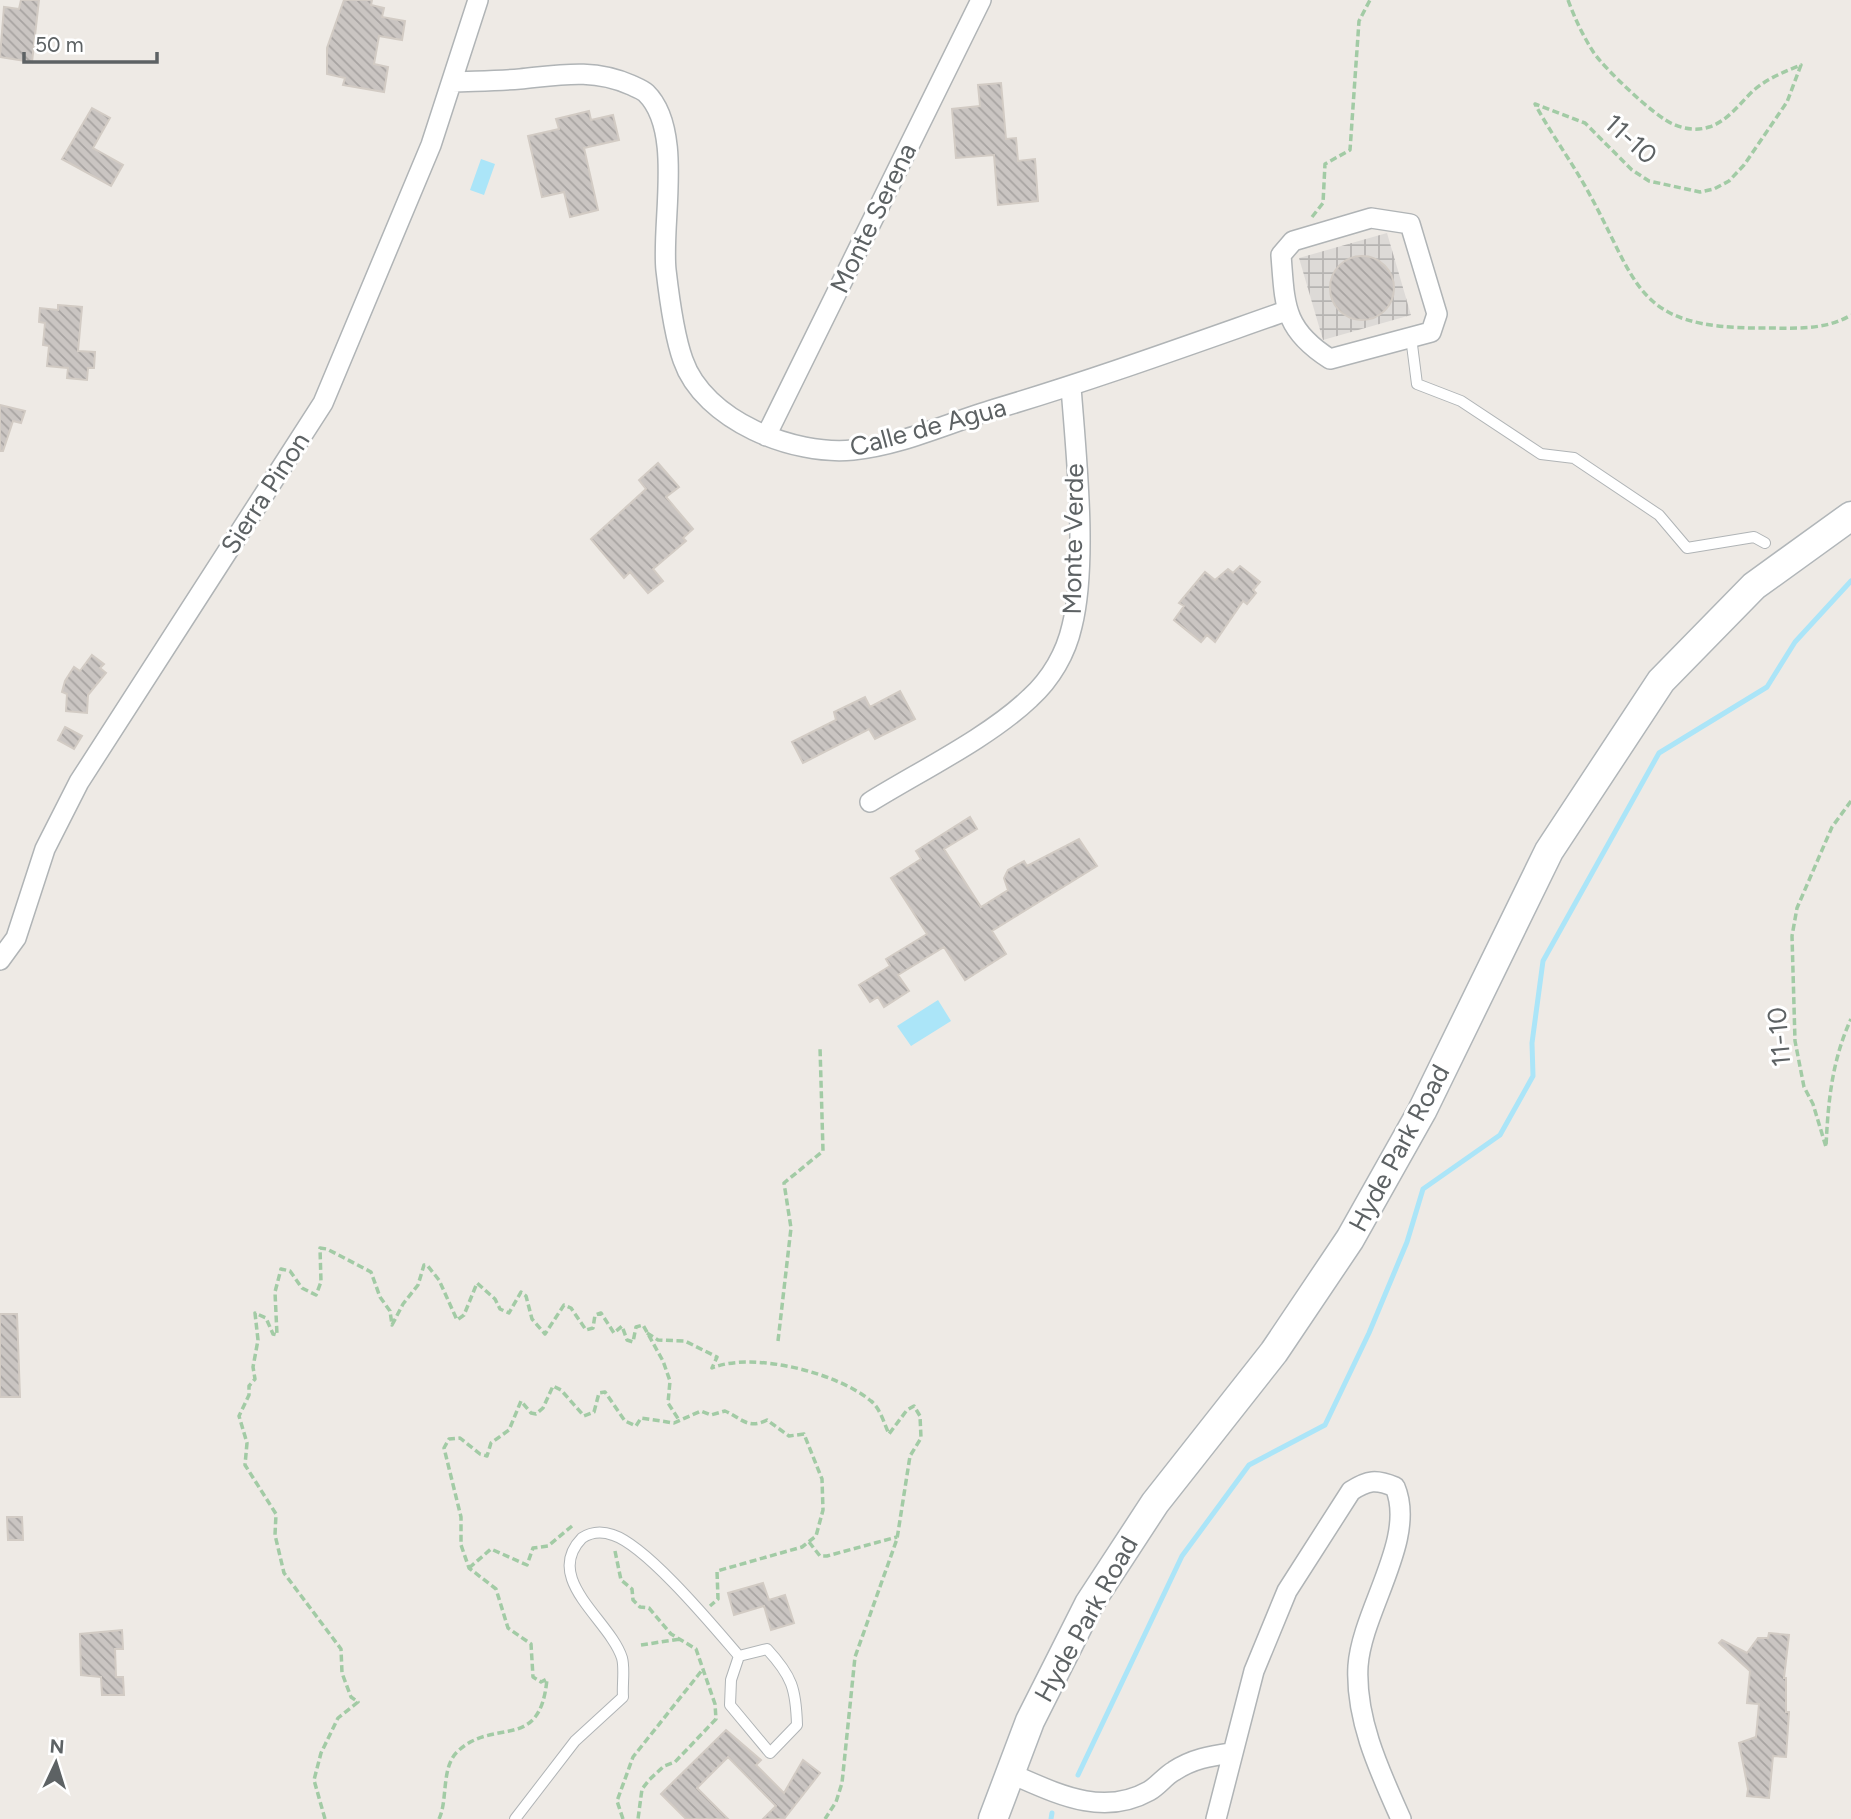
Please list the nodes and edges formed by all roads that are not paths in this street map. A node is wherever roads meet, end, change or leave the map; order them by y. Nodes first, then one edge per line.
1 (478, 0) edge
2 (981, 0) edge
3 (452, 82) junction
4 (1286, 311) junction
5 (1410, 337) junction
6 (1070, 387) junction
7 (766, 436) junction
8 (1851, 516) edge
9 (1765, 543) dead end
10 (870, 802) dead end
11 (0, 960) edge
12 (739, 1656) junction
13 (1231, 1753) junction
14 (1009, 1773) junction
15 (515, 1819) edge
16 (993, 1819) edge
17 (1216, 1819) edge
18 (1401, 1819) edge

1 - 3 street, Sierra Pinon
2 - 7 street, Monte Serena
3 - 7 street, Calle de Agua
3 - 11 street, Sierra Pinon
4 - 5 street
4 - 5 street
4 - 6 street, Calle de Agua
5 - 9 lane
6 - 7 street, Calle de Agua
6 - 10 street, Monte Verde
8 - 14 main road, Hyde Park Road
12 - 12 lane
12 - 15 lane
13 - 14 street
13 - 17 street
13 - 18 street
14 - 16 main road, Hyde Park Road

